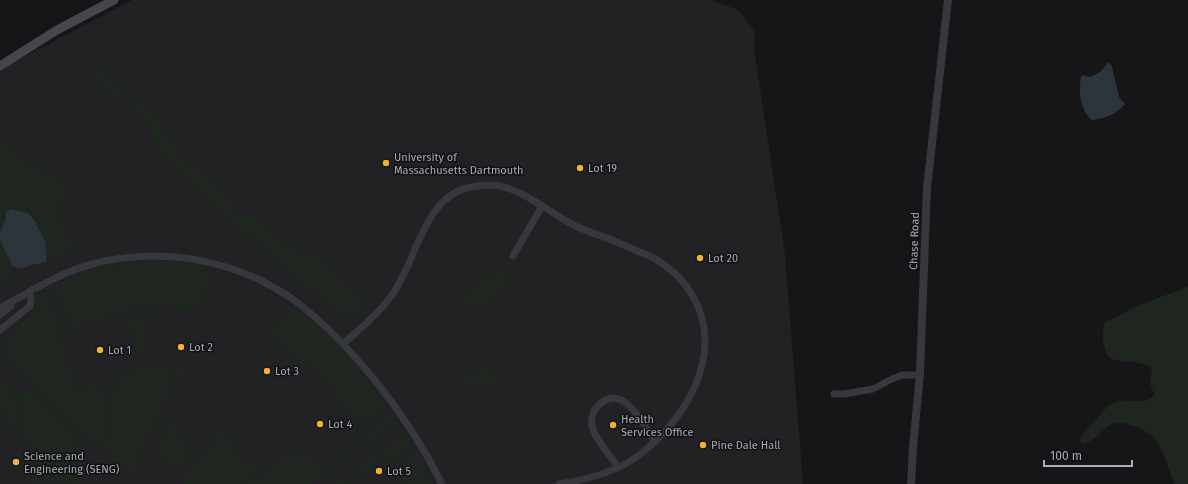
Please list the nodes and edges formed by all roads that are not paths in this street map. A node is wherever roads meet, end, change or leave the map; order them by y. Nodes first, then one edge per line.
1 (114, 0) edge
2 (948, 0) edge
3 (0, 66) edge
4 (542, 206) junction
5 (513, 256) dead end
6 (29, 292) junction
7 (0, 308) edge
8 (0, 315) edge
9 (0, 330) edge
10 (343, 344) junction
11 (920, 375) junction
12 (834, 394) dead end
13 (655, 442) junction
14 (618, 467) junction
15 (442, 484) edge
16 (559, 484) edge
17 (911, 484) edge

1 - 3 main road
2 - 11 street, Chase Road
4 - 5 street
4 - 10 street
4 - 13 street
6 - 7 street
6 - 8 street
6 - 9 street
6 - 10 street
10 - 15 street
11 - 12 street
11 - 17 street, Chase Road
13 - 14 street
13 - 14 street
14 - 16 street

